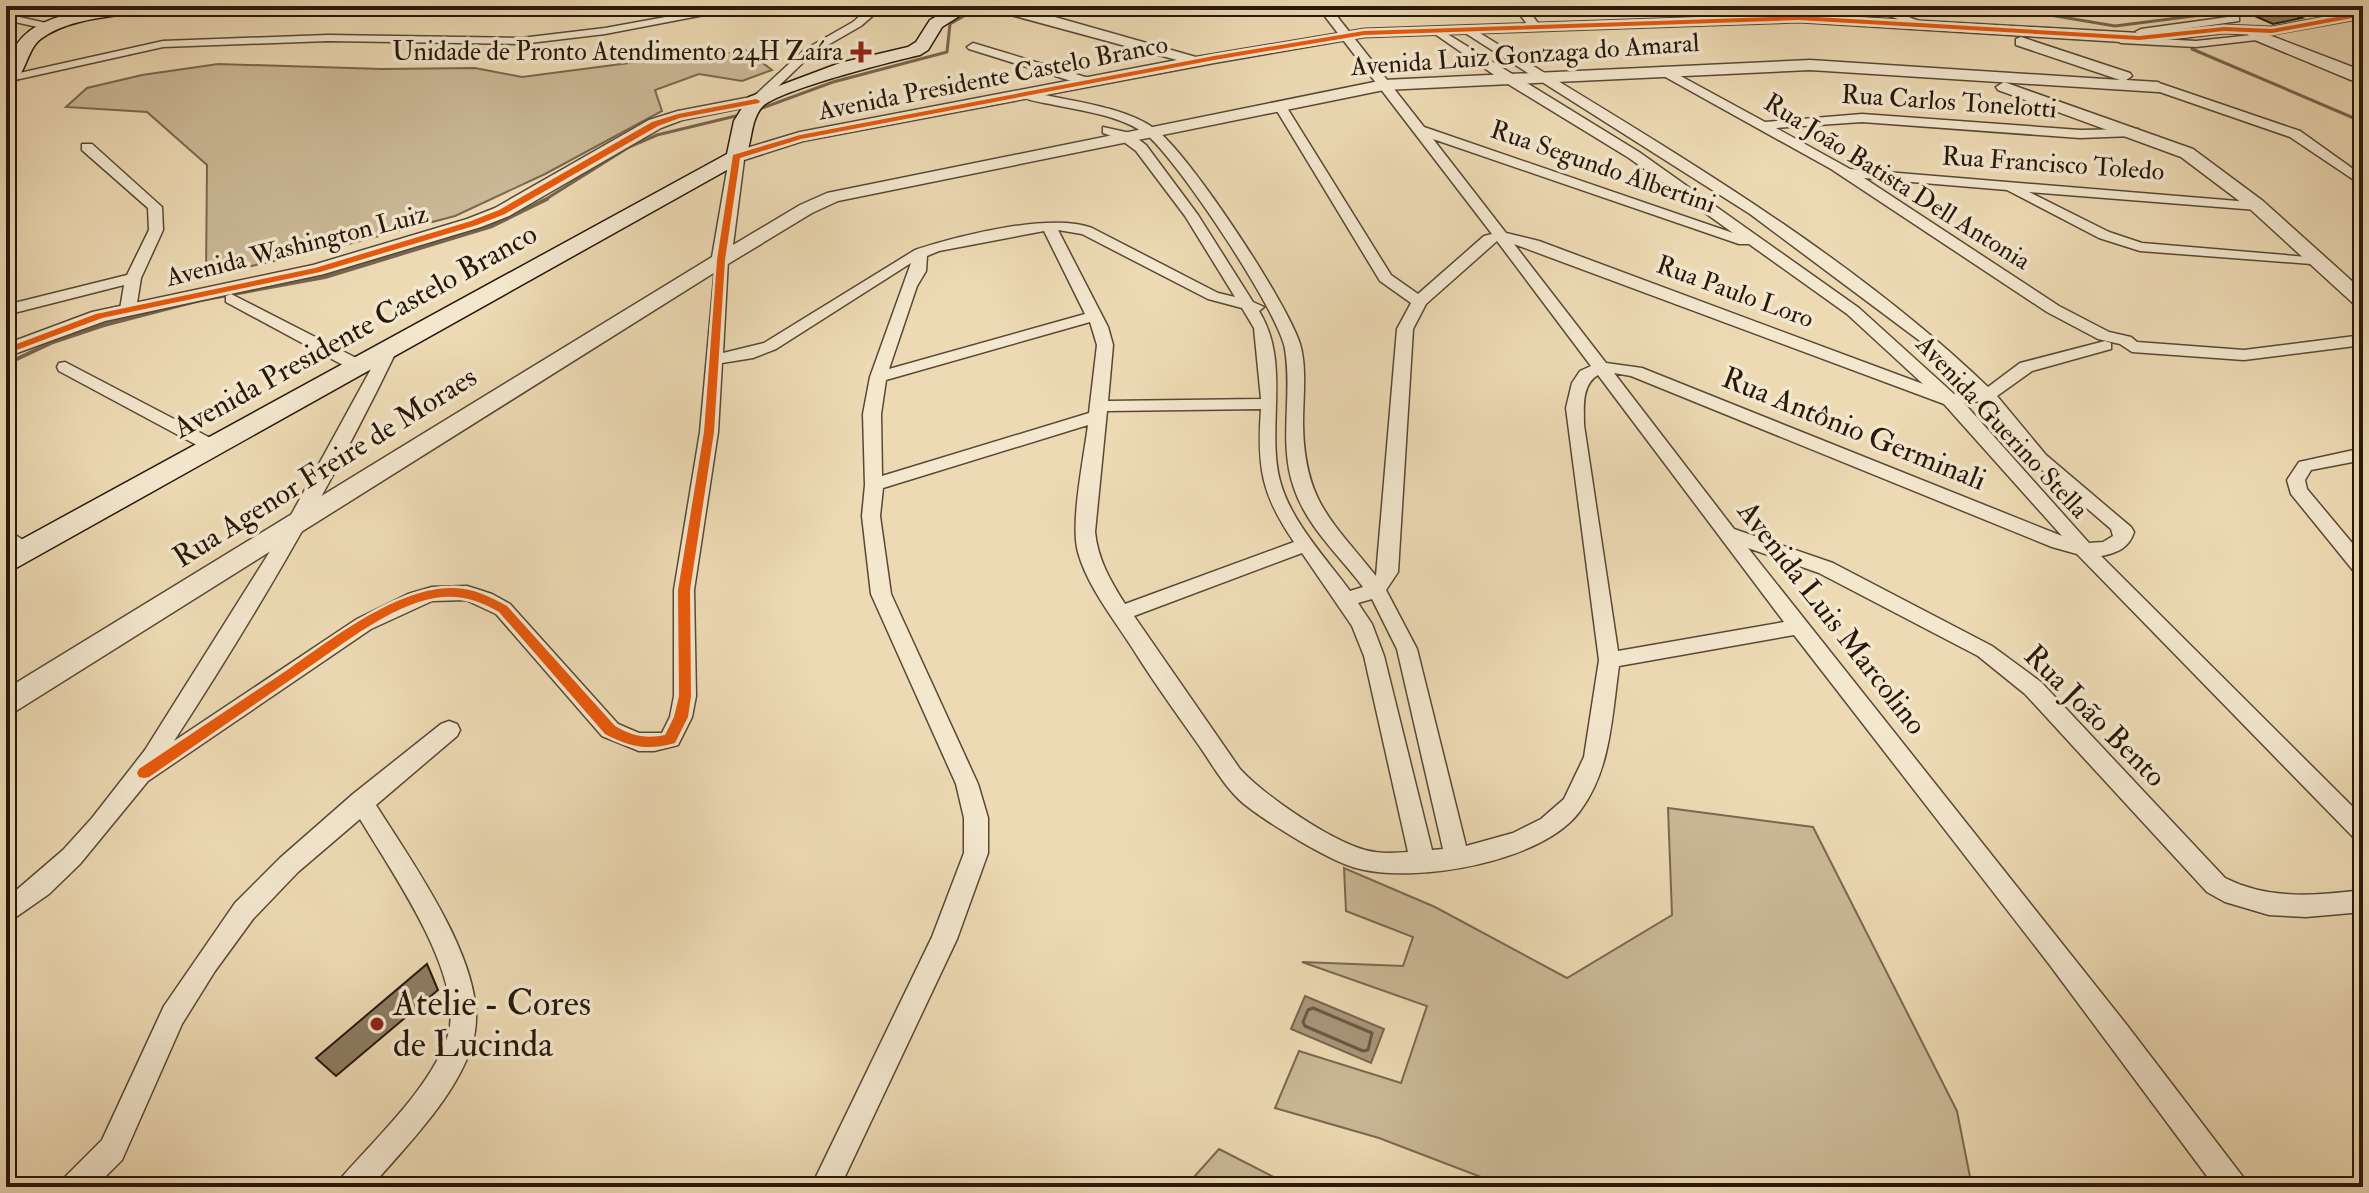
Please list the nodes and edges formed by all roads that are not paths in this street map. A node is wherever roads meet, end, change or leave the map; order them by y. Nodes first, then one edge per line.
1 (145, 6) edge
2 (745, 6) edge
3 (878, 6) edge
4 (967, 6) edge
5 (1005, 6) edge
6 (1323, 6) edge
7 (1519, 6) edge
8 (1868, 6) edge
9 (2216, 8) dead end
10 (2363, 14) edge
11 (6, 17) edge
12 (2238, 24) junction
13 (1924, 25) junction
14 (51, 27) junction
15 (1535, 27) junction
16 (1466, 29) junction
17 (1436, 30) junction
18 (2266, 34) junction
19 (1345, 35) junction
20 (2106, 38) junction
21 (2032, 40) junction
22 (973, 47) dead end
23 (1197, 61) junction
24 (1664, 71) junction
25 (780, 76) junction
26 (1974, 76) junction
27 (1539, 77) junction
28 (2128, 77) junction
29 (1507, 78) junction
30 (2361, 78) edge
31 (7, 80) edge
32 (807, 81) junction
33 (1088, 82) junction
34 (2099, 84) junction
35 (1384, 85) junction
36 (2158, 87) junction
37 (1022, 94) junction
38 (997, 99) junction
39 (1280, 106) junction
40 (750, 111) junction
41 (1763, 126) junction
42 (1150, 131) junction
43 (1423, 131) junction
44 (2133, 132) junction
45 (1125, 136) junction
46 (87, 147) dead end
47 (736, 157) junction
48 (1846, 173) junction
49 (2363, 182) edge
50 (2004, 184) junction
51 (2257, 206) junction
52 (776, 226) junction
53 (1049, 226) junction
54 (1501, 236) junction
55 (723, 242) junction
56 (1767, 249) junction
57 (920, 253) junction
58 (2319, 262) junction
59 (885, 272) junction
60 (133, 278) junction
61 (718, 282) junction
62 (678, 286) junction
63 (909, 286) junction
64 (231, 299) dead end
65 (1419, 302) junction
66 (2363, 302) edge
67 (1249, 307) junction
68 (1276, 308) junction
69 (128, 309) junction
70 (6, 310) edge
71 (1094, 316) junction
72 (2363, 340) edge
73 (2104, 341) junction
74 (389, 350) junction
75 (6, 351) edge
76 (714, 359) junction
77 (1601, 366) junction
78 (65, 367) dead end
79 (347, 372) junction
80 (878, 377) junction
81 (1987, 395) junction
82 (1950, 400) junction
83 (364, 403) junction
84 (1270, 404) junction
85 (1099, 411) junction
86 (212, 446) junction
87 (2363, 454) edge
88 (874, 485) junction
89 (301, 521) junction
90 (1729, 534) junction
91 (1304, 545) junction
92 (13, 548) edge
93 (2084, 549) junction
94 (2363, 569) edge
95 (1376, 589) junction
96 (1346, 600) junction
97 (1121, 613) junction
98 (1800, 627) junction
99 (1609, 660) junction
100 (6, 703) edge
101 (449, 730) dead end
102 (144, 773) junction
103 (361, 801) junction
104 (2363, 832) edge
105 (1457, 858) junction
106 (1423, 863) junction
107 (2363, 901) edge
108 (6, 913) edge
109 (75, 1187) edge
110 (352, 1187) edge
111 (825, 1187) edge
112 (2233, 1187) edge

1 - 14 main road
2 - 31 street
3 - 25 street
4 - 32 main road
5 - 23 street
6 - 19 street, Avenida Luis Marcolino
7 - 15 street
8 - 13 street
9 - 12 street
10 - 18 street
11 - 14 street
12 - 18 street
12 - 20 street
13 - 15 street, Avenida Presidente Castelo Branco
13 - 21 street, Avenida Presidente Castelo Branco
14 - 31 main road
15 - 16 street, Avenida Presidente Castelo Branco
16 - 17 street, Avenida Presidente Castelo Branco
16 - 27 street, Avenida Guerino Stella
17 - 19 street, Avenida Presidente Castelo Branco
17 - 29 street, Avenida Guerino Stella
18 - 20 street
18 - 30 street
19 - 23 street, Avenida Presidente Castelo Branco
19 - 35 street, Avenida Luis Marcolino
20 - 21 street
21 - 28 street
22 - 33 street
23 - 33 street, Avenida Presidente Castelo Branco
24 - 26 street, Avenida Luiz Gonzaga do Amaral
24 - 27 street, Avenida Luiz Gonzaga do Amaral
24 - 41 street, Rua João Batista Dell Antonia
25 - 32 main road
25 - 40 street
26 - 34 street, Avenida Luiz Gonzaga do Amaral
26 - 44 street
27 - 29 street, Avenida Luiz Gonzaga do Amaral
27 - 81 street, Avenida Guerino Stella
28 - 34 street, Avenida Luiz Gonzaga do Amaral
28 - 36 street
29 - 35 street, Avenida Luiz Gonzaga do Amaral
29 - 56 street, Avenida Guerino Stella
32 - 40 main road
33 - 37 street, Avenida Presidente Castelo Branco
34 - 36 street, Avenida Luiz Gonzaga do Amaral
35 - 39 street, Avenida Luiz Gonzaga do Amaral
35 - 43 street, Avenida Luis Marcolino
36 - 49 street
37 - 38 street, Avenida Presidente Castelo Branco
37 - 42 street
38 - 45 street
38 - 47 street, Avenida Presidente Castelo Branco
39 - 42 street, Avenida Luiz Gonzaga do Amaral
39 - 65 street
40 - 47 main road
40 - 69 street, Avenida Washington Luiz
41 - 44 street, Rua Carlos Tonelotti
41 - 48 street, Rua João Batista Dell Antonia
42 - 45 street, Avenida Luiz Gonzaga do Amaral
42 - 68 street
43 - 54 street, Avenida Luis Marcolino
43 - 56 street, Rua Segundo Albertini
44 - 51 street
45 - 52 street, Avenida Luiz Gonzaga do Amaral
45 - 67 street
46 - 60 street
47 - 55 street
47 - 74 main road, Avenida Presidente Castelo Branco
48 - 50 street, Rua Francisco Toledo
48 - 73 street, Rua João Batista Dell Antonia
50 - 51 street, Rua Francisco Toledo
50 - 58 street
51 - 58 street
52 - 55 street, Avenida Luiz Gonzaga do Amaral
52 - 55 street
53 - 57 street
53 - 67 street
53 - 71 street
54 - 65 street
54 - 77 street, Avenida Luis Marcolino
54 - 82 street, Rua Paulo Loro
55 - 61 street
55 - 62 street, Rua Agenor Freire de Moraes
56 - 82 street, Avenida Guerino Stella
57 - 59 street
57 - 63 street
58 - 66 street
59 - 63 street
59 - 76 street
60 - 69 street
60 - 70 street
61 - 62 street, Rua Agenor Freire de Moraes
61 - 76 street
62 - 89 street, Rua Agenor Freire de Moraes
63 - 80 street
64 - 79 street
65 - 95 street
67 - 68 street
67 - 84 street
68 - 95 street
69 - 75 street, Avenida Washington Luiz
71 - 80 street
71 - 85 street
72 - 73 street
73 - 81 street
74 - 79 main road, Avenida Presidente Castelo Branco
74 - 83 street
76 - 102 street
77 - 90 street, Avenida Luis Marcolino
77 - 93 street, Rua Antônio Germinali
77 - 99 street
78 - 86 street
79 - 83 street
79 - 86 main road, Avenida Presidente Castelo Branco
80 - 88 street
81 - 82 street
81 - 93 street, Avenida Guerino Stella
82 - 93 street, Avenida Guerino Stella
83 - 89 street
84 - 85 street
84 - 91 street
85 - 88 street
85 - 97 street
86 - 92 main road, Avenida Presidente Castelo Branco
87 - 94 street
88 - 111 street
89 - 100 street, Rua Agenor Freire de Moraes
89 - 102 street
90 - 98 street, Avenida Luis Marcolino
90 - 107 street, Rua João Bento
91 - 96 street
91 - 97 street
93 - 104 street
95 - 96 street
95 - 105 street
96 - 106 street
97 - 106 street
98 - 99 street
98 - 112 street, Avenida Luis Marcolino
99 - 105 street
101 - 103 street
102 - 108 street
103 - 109 street
103 - 110 street
105 - 106 street

